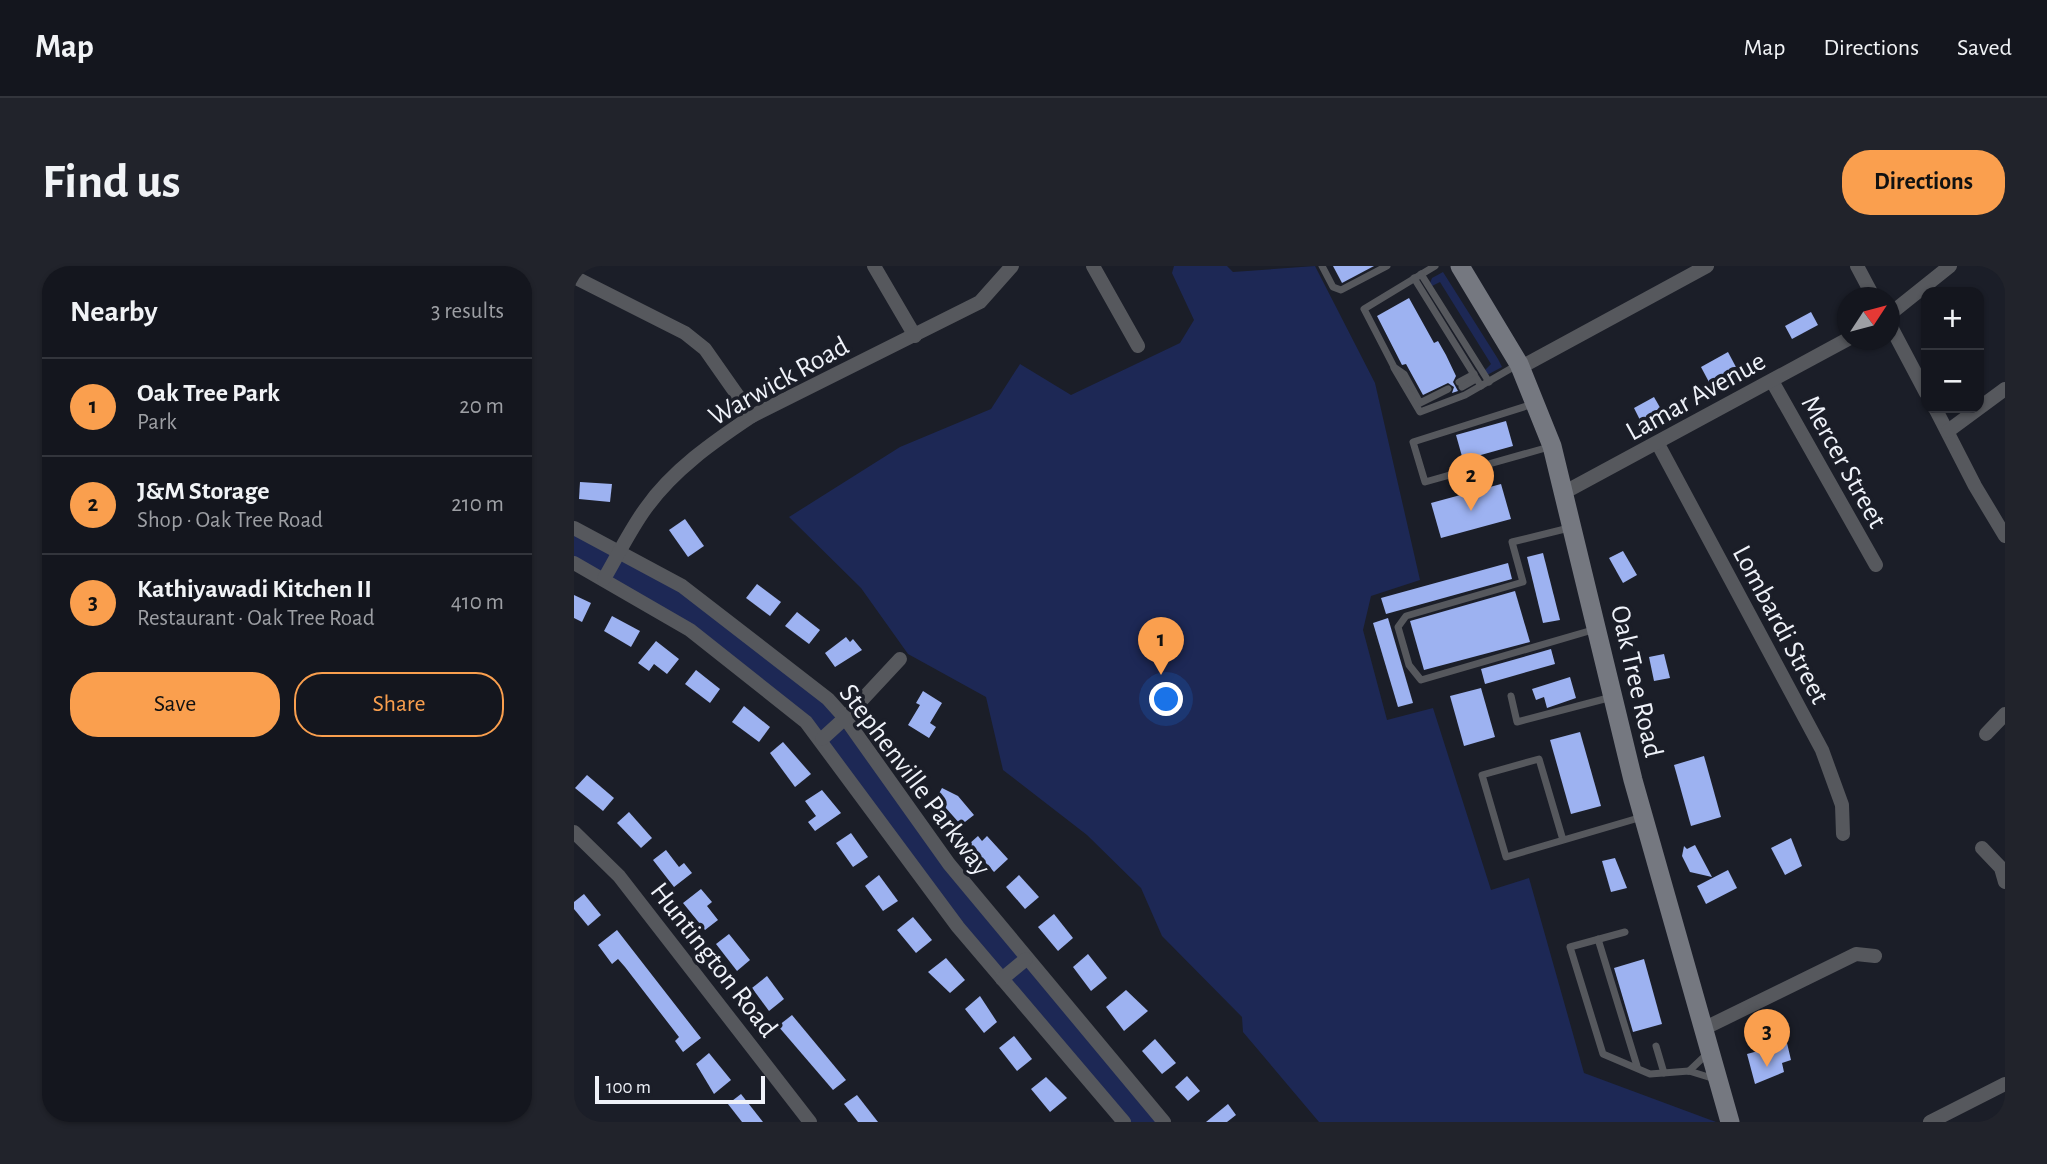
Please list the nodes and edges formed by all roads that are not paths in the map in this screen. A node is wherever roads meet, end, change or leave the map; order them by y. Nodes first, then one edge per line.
1 (874, 266) edge
2 (1012, 266) edge
3 (1093, 266) edge
4 (1322, 266) edge
5 (1387, 266) edge
6 (1435, 266) edge
7 (1460, 266) edge
8 (1707, 266) edge
9 (1857, 266) edge
10 (1950, 266) edge
11 (574, 276) edge
12 (1418, 276) junction
13 (1868, 287) edge
14 (1900, 305) edge
15 (915, 337) junction
16 (1837, 344) edge
17 (1138, 346) dead end
18 (1900, 346) edge
19 (1520, 365) junction
20 (1394, 367) junction
21 (1480, 380) junction
22 (1772, 380) junction
23 (1921, 384) edge
24 (1461, 385) dead end
25 (2005, 389) edge
26 (1450, 391) dead end
27 (1537, 403) junction
28 (1938, 413) edge
29 (752, 416) junction
30 (1948, 431) junction
31 (1658, 444) junction
32 (1552, 446) junction
33 (1565, 492) junction
34 (1573, 527) junction
35 (574, 528) edge
36 (2005, 536) edge
37 (620, 552) junction
38 (574, 563) edge
39 (1876, 565) dead end
40 (604, 579) junction
41 (1597, 629) junction
42 (900, 659) dead end
43 (1511, 696) dead end
44 (1613, 696) junction
45 (2005, 714) edge
46 (845, 718) junction
47 (1986, 734) dead end
48 (822, 739) junction
49 (1643, 816) junction
50 (574, 832) edge
51 (1843, 835) dead end
52 (1563, 840) junction
53 (1982, 848) dead end
54 (2005, 882) edge
55 (1625, 932) dead end
56 (1598, 939) junction
57 (1875, 956) dead end
58 (1026, 959) junction
59 (1002, 979) junction
60 (1703, 1029) junction
61 (1656, 1046) dead end
62 (1709, 1051) junction
63 (1637, 1066) junction
64 (1689, 1071) junction
65 (1664, 1073) junction
66 (1717, 1079) junction
67 (2005, 1084) edge
68 (810, 1122) edge
69 (1124, 1122) edge
70 (1164, 1122) edge
71 (1730, 1122) edge
72 (1930, 1122) edge

1 - 15 street
2 - 15 street, Warwick Road
3 - 17 street
4 - 5 lane
6 - 12 lane
7 - 19 main road, Oak Tree Road
8 - 19 street
9 - 13 street
10 - 14 street
11 - 29 street
12 - 20 lane
12 - 21 lane
12 - 21 lane
15 - 29 street, Warwick Road
16 - 22 street, Lamar Avenue
18 - 23 street
19 - 21 lane
19 - 27 main road, Oak Tree Road
20 - 21 lane
20 - 26 lane
21 - 24 lane
22 - 31 street, Lamar Avenue
22 - 39 street, Mercer Street
25 - 30 street
27 - 32 main road, Oak Tree Road
27 - 32 lane
28 - 30 street
29 - 37 street, Warwick Road
30 - 36 street
31 - 33 street, Lamar Avenue
31 - 51 street, Lombardi Street
32 - 33 main road, Oak Tree Road
33 - 34 main road, Oak Tree Road
34 - 41 main road, Oak Tree Road
34 - 41 lane
35 - 37 street, Stephenville Parkway
37 - 40 street, Warwick Road
37 - 46 street, Stephenville Parkway
38 - 40 street, Stephenville Parkway
40 - 48 street, Stephenville Parkway
41 - 44 main road, Oak Tree Road
42 - 46 street
43 - 44 lane
44 - 49 main road, Oak Tree Road
45 - 47 street
46 - 48 street
46 - 58 street, Stephenville Parkway
48 - 59 street, Stephenville Parkway
49 - 52 lane
49 - 60 main road, Oak Tree Road
50 - 68 street, Huntington Road
52 - 52 lane
53 - 54 street
55 - 56 lane
56 - 63 lane
56 - 63 lane
57 - 60 street
58 - 59 street
58 - 70 street, Stephenville Parkway
59 - 69 street, Stephenville Parkway
60 - 62 main road, Oak Tree Road
61 - 65 lane
62 - 64 lane
62 - 66 main road, Oak Tree Road
63 - 65 lane
64 - 65 lane
64 - 66 lane
66 - 71 main road, Oak Tree Road
67 - 72 street

